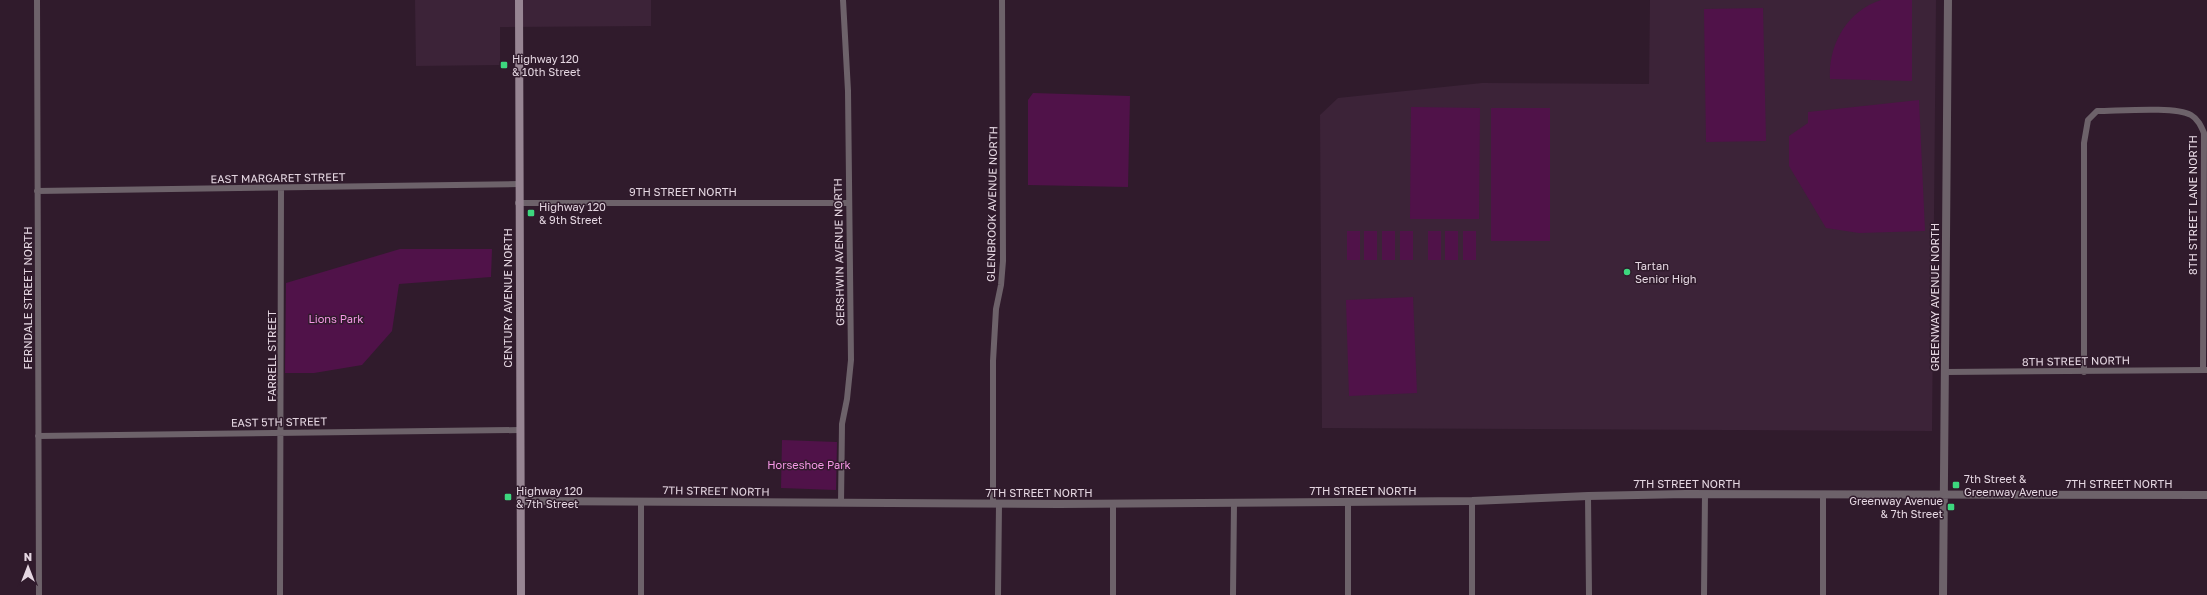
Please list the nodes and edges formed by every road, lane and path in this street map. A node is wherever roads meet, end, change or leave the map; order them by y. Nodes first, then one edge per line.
1 (36, 0) edge
2 (519, 0) edge
3 (843, 0) edge
4 (1002, 0) edge
5 (1948, 0) edge
6 (519, 184) junction
7 (281, 188) junction
8 (37, 191) junction
9 (518, 203) junction
10 (848, 203) junction
11 (2205, 370) edge
12 (1946, 372) junction
13 (2084, 372) junction
14 (519, 430) junction
15 (282, 432) junction
16 (38, 436) junction
17 (1705, 494) junction
18 (1823, 495) junction
19 (1944, 495) junction
20 (2207, 495) edge
21 (1588, 496) junction
22 (520, 501) junction
23 (1472, 501) junction
24 (641, 502) junction
25 (1348, 502) junction
26 (841, 503) junction
27 (1234, 503) junction
28 (996, 504) junction
29 (1113, 504) junction
30 (39, 595) edge
31 (280, 595) edge
32 (521, 595) edge
33 (641, 595) edge
34 (998, 595) edge
35 (1113, 595) edge
36 (1233, 595) edge
37 (1348, 595) edge
38 (1472, 595) edge
39 (1589, 595) edge
40 (1704, 595) edge
41 (1823, 595) edge
42 (1943, 595) edge

1 - 8 street, FERNDALE STREET NORTH
2 - 6 main road, CENTURY AVENUE NORTH
3 - 10 street, GERSHWIN AVENUE NORTH
4 - 28 street, GLENBROOK AVENUE NORTH
5 - 12 street, GREENWAY AVENUE NORTH
6 - 7 street, EAST MARGARET STREET
6 - 9 main road, CENTURY AVENUE NORTH
7 - 8 street, EAST MARGARET STREET
7 - 15 street, FARRELL STREET
8 - 16 street, FERNDALE STREET NORTH
9 - 10 street, 9TH STREET NORTH
9 - 14 main road, CENTURY AVENUE NORTH
10 - 26 street, GERSHWIN AVENUE NORTH
11 - 13 street, 8TH STREET NORTH
11 - 13 street, 8TH STREET LANE NORTH
12 - 13 street, 8TH STREET NORTH
12 - 19 street, GREENWAY AVENUE NORTH
14 - 15 street, EAST 5TH STREET
14 - 22 main road, CENTURY AVENUE NORTH
15 - 16 street, EAST 5TH STREET
15 - 31 street, FARRELL STREET
16 - 30 street, FERNDALE STREET NORTH
17 - 18 street, 7TH STREET NORTH
17 - 21 street, 7TH STREET NORTH
17 - 40 street
18 - 19 street, 7TH STREET NORTH
18 - 41 street
19 - 20 street, 7TH STREET NORTH
19 - 42 street, GREENWAY AVENUE NORTH
21 - 23 street, 7TH STREET NORTH
21 - 39 street
22 - 24 street, 7TH STREET NORTH
22 - 32 main road, CENTURY AVENUE NORTH
23 - 25 street, 7TH STREET NORTH
23 - 38 street
24 - 26 street, 7TH STREET NORTH
24 - 33 street
25 - 27 street, 7TH STREET NORTH
25 - 37 street
26 - 28 street, 7TH STREET NORTH
27 - 29 street, 7TH STREET NORTH
27 - 36 street
28 - 29 street, 7TH STREET NORTH
28 - 34 street, GLENBROOK AVENUE NORTH
29 - 35 street

